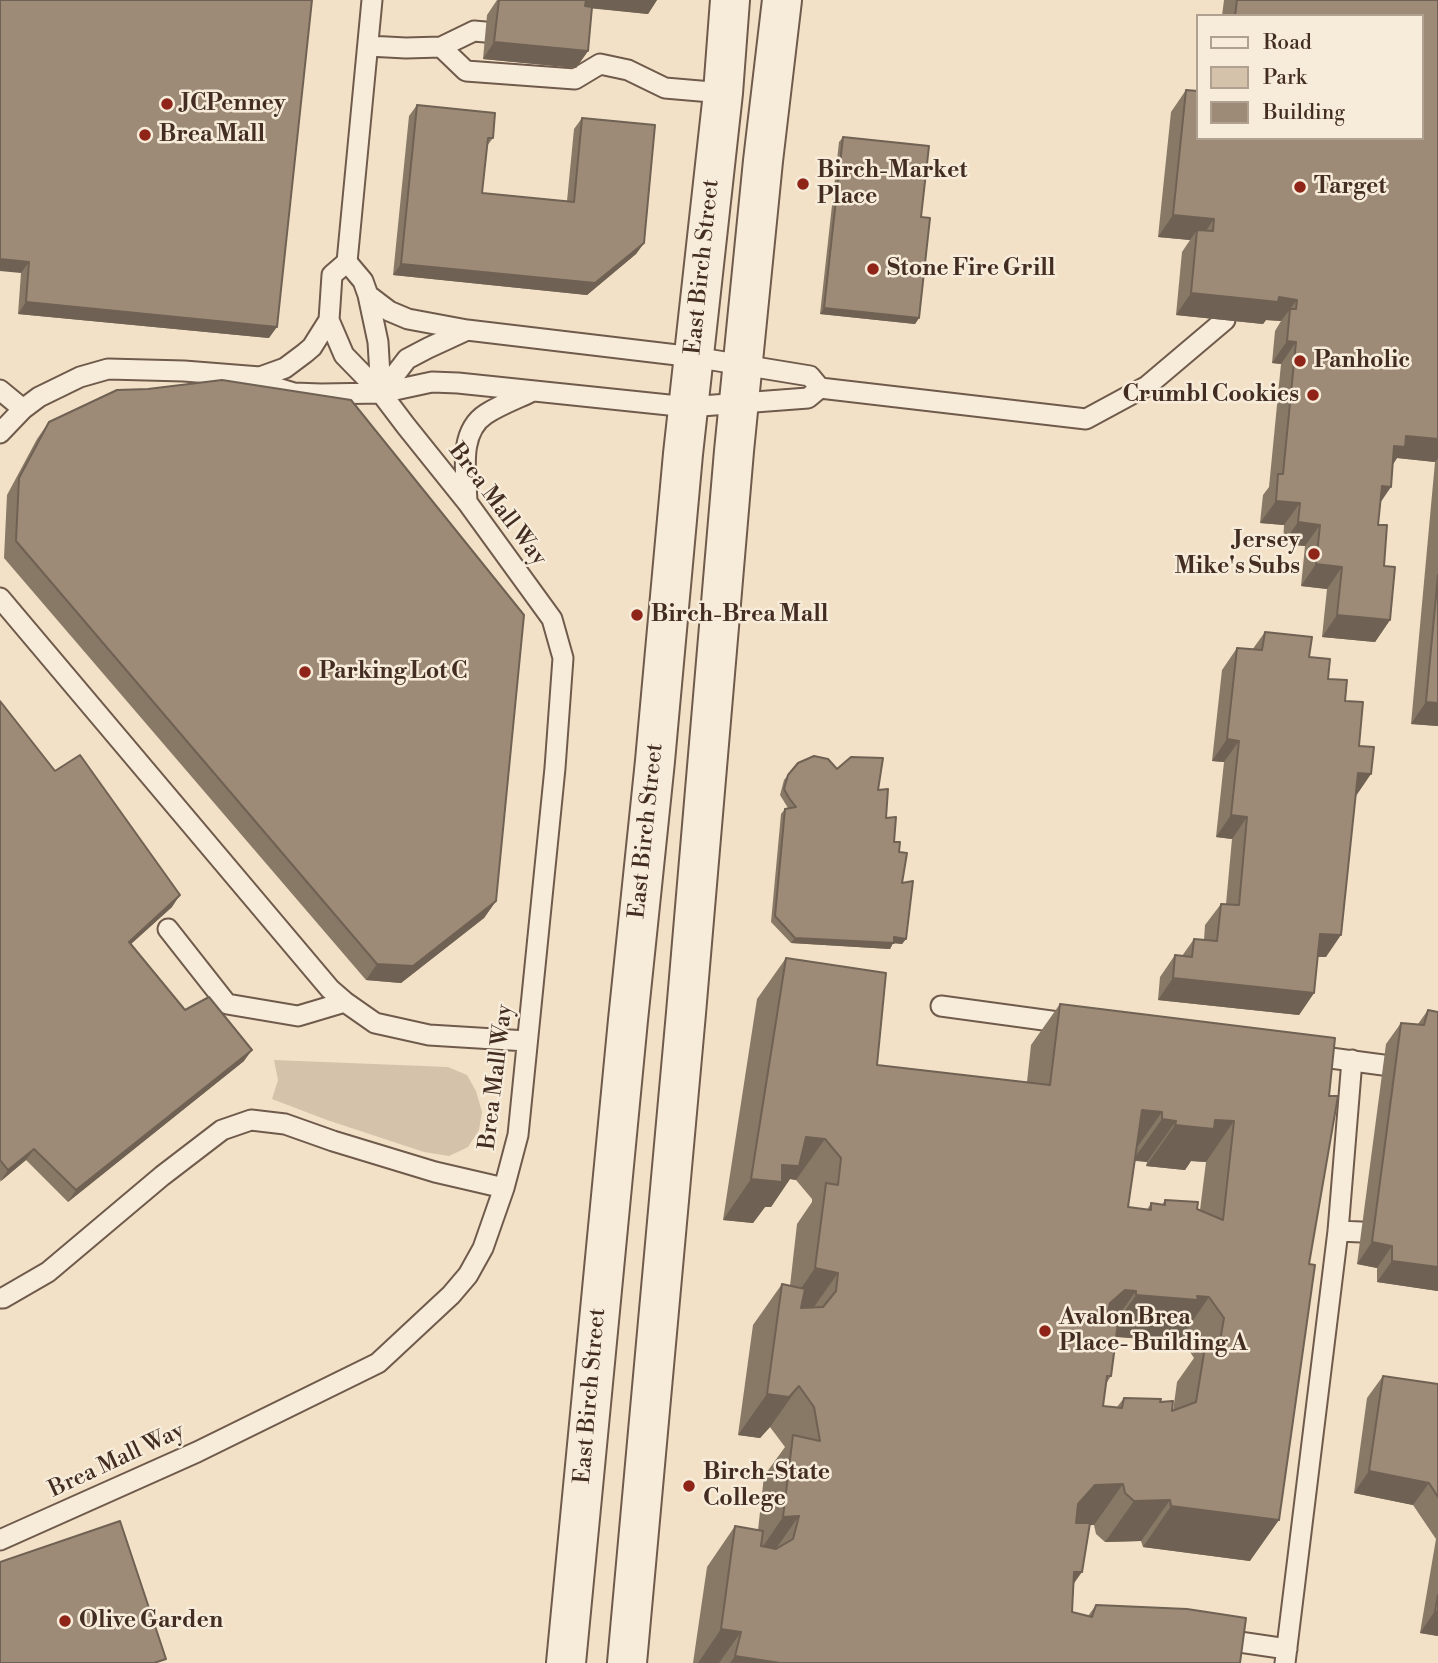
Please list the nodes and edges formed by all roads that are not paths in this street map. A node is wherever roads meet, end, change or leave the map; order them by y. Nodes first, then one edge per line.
1 (372, 0) edge
2 (730, 0) edge
3 (782, 0) edge
4 (485, 32) dead end
5 (368, 46) junction
6 (441, 47) junction
7 (586, 48) edge
8 (600, 64) junction
9 (723, 93) junction
10 (347, 262) junction
11 (368, 295) junction
12 (329, 320) junction
13 (1224, 320) edge
14 (467, 330) junction
15 (694, 357) junction
16 (743, 365) junction
17 (260, 377) junction
18 (820, 388) junction
19 (0, 390) edge
20 (531, 392) junction
21 (381, 393) junction
22 (739, 404) junction
23 (688, 407) junction
24 (23, 409) junction
25 (0, 433) edge
26 (467, 502) junction
27 (0, 598) edge
28 (167, 929) dead end
29 (345, 1002) junction
30 (941, 1006) dead end
31 (1089, 1026) edge
32 (527, 1041) junction
33 (1291, 1053) edge
34 (1352, 1060) junction
35 (1383, 1065) dead end
36 (504, 1188) junction
37 (1338, 1231) junction
38 (1361, 1232) dead end
39 (0, 1298) edge
40 (0, 1540) edge
41 (1207, 1637) edge
42 (1286, 1656) edge
43 (566, 1663) edge
44 (627, 1663) edge

1 - 5 lane, Brea Mall Way
2 - 9 street, East Birch Street
3 - 16 street
4 - 6 lane
5 - 6 lane
5 - 10 lane, Brea Mall Way
6 - 8 lane
7 - 8 lane
8 - 9 lane
9 - 15 street, East Birch Street
10 - 11 lane
10 - 12 lane, Brea Mall Way
11 - 14 lane
11 - 21 lane
12 - 17 lane
12 - 21 lane, Brea Mall Way
13 - 18 lane
14 - 15 lane
14 - 21 lane
15 - 16 lane
15 - 23 street, East Birch Street
16 - 18 lane
16 - 22 street
17 - 21 lane
17 - 24 lane
18 - 22 lane
19 - 24 lane
20 - 21 lane
20 - 23 lane
20 - 26 lane
21 - 26 lane, Brea Mall Way
22 - 23 lane
22 - 44 street
23 - 43 street, East Birch Street
24 - 25 lane
26 - 32 lane, Brea Mall Way
27 - 29 lane
28 - 29 lane
29 - 32 lane
30 - 31 lane
32 - 36 lane, Brea Mall Way
33 - 34 lane
34 - 35 lane
34 - 37 lane
36 - 39 lane
36 - 40 lane, Brea Mall Way
37 - 38 lane
37 - 42 lane
41 - 42 lane

